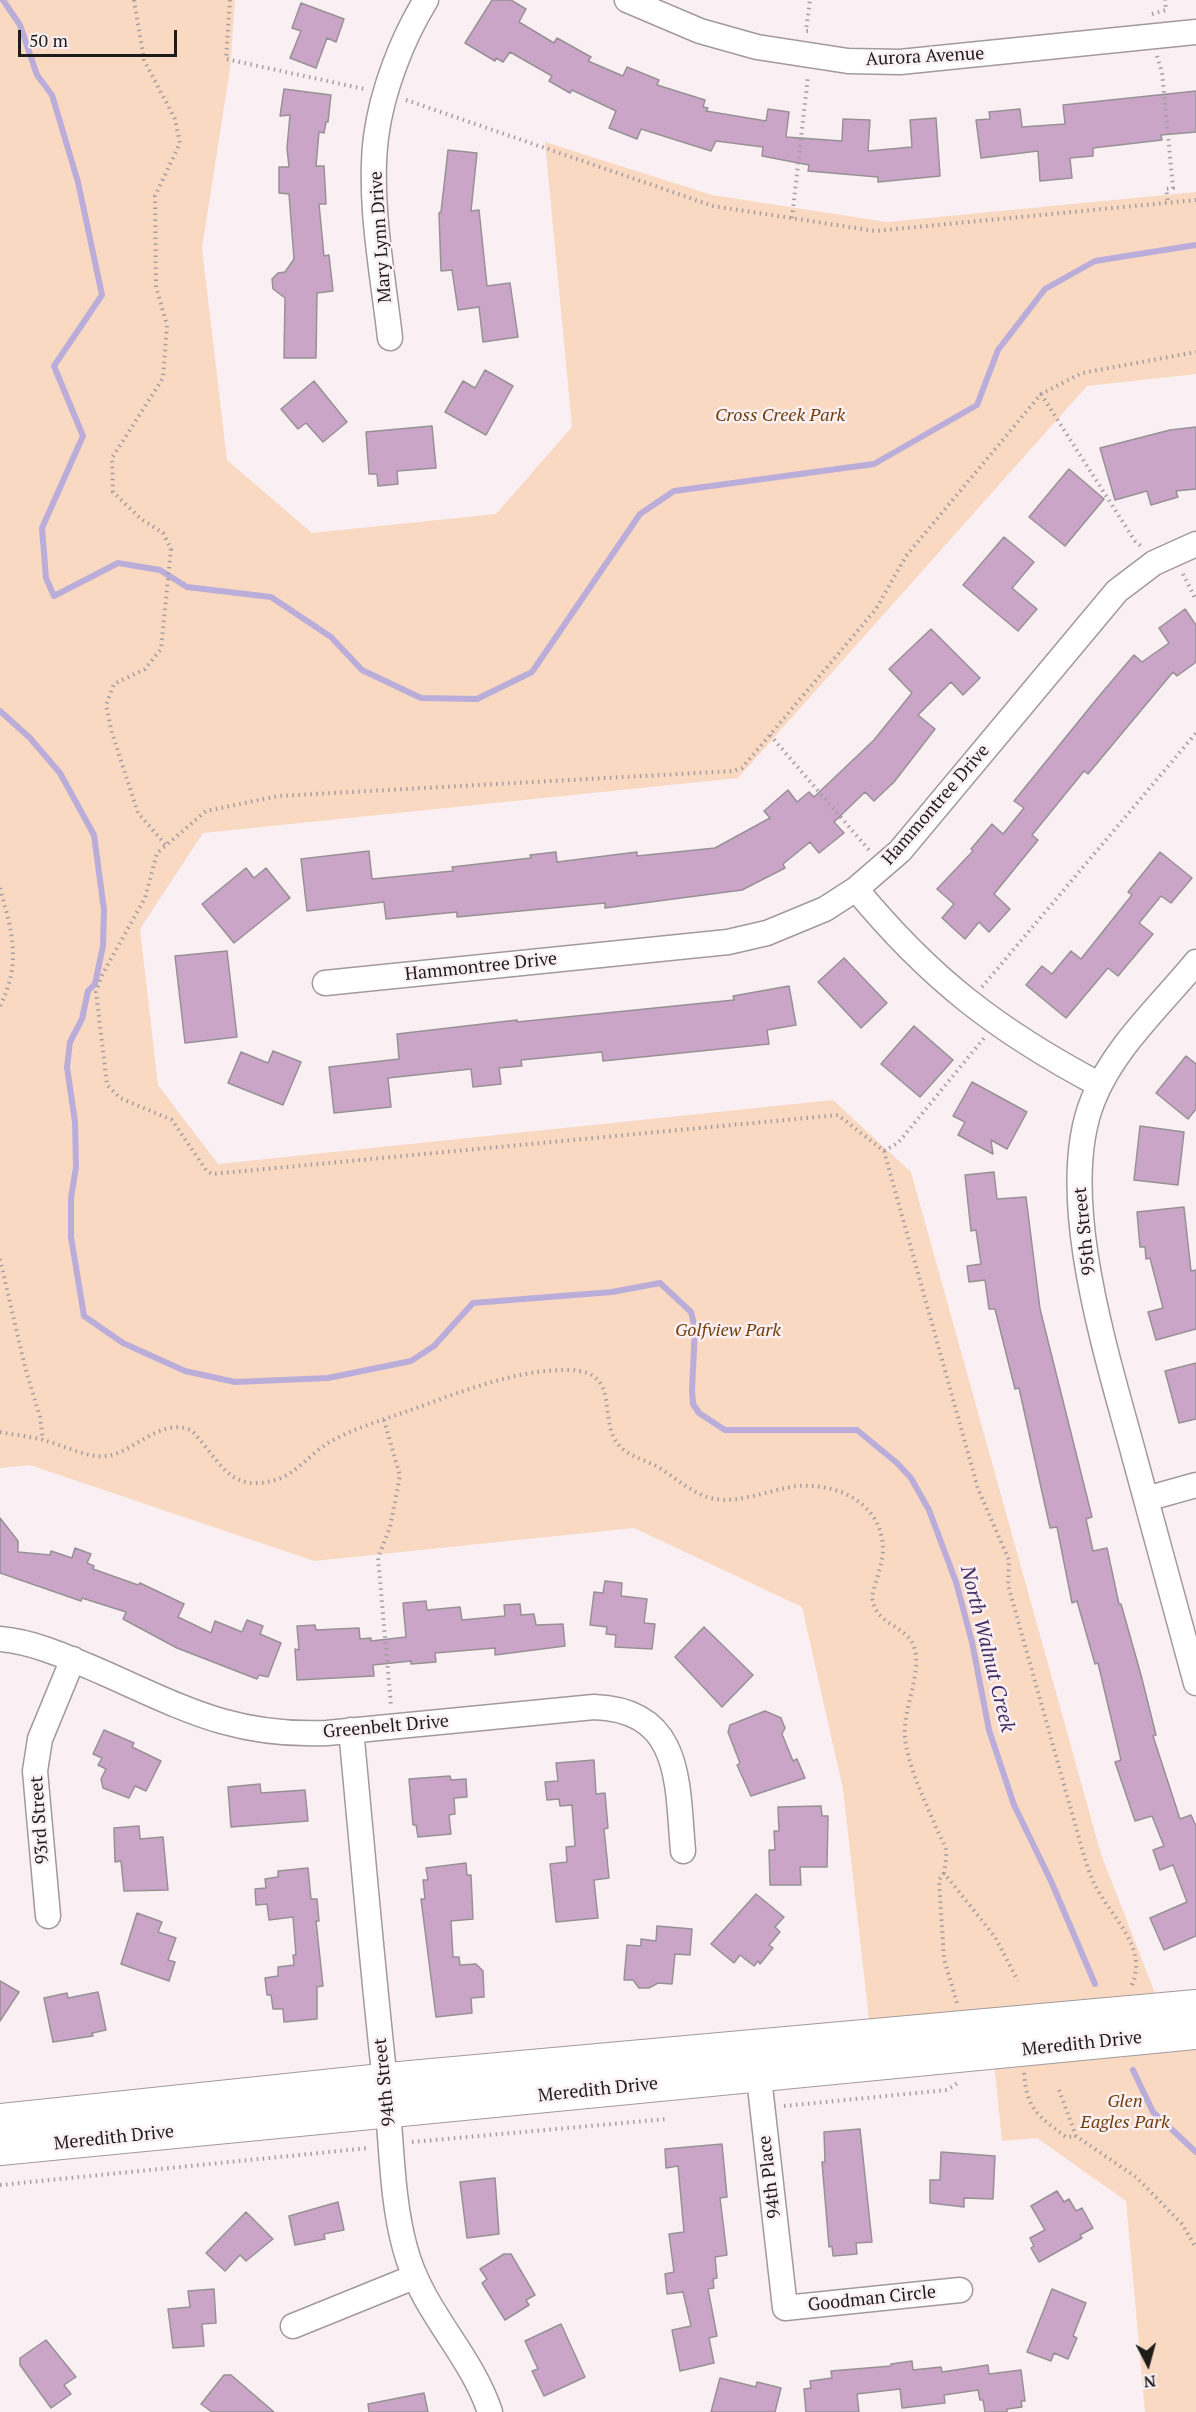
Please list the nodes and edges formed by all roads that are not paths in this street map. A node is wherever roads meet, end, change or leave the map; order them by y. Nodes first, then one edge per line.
1 (426, 0) edge
2 (627, 0) edge
3 (1196, 32) edge
4 (390, 338) dead end
5 (1196, 544) edge
6 (856, 889) junction
7 (1193, 972) edge
8 (325, 983) dead end
9 (1100, 1085) junction
10 (1196, 1485) edge
11 (1146, 1499) junction
12 (0, 1639) edge
13 (73, 1659) junction
14 (1196, 1683) edge
15 (351, 1730) junction
16 (683, 1851) dead end
17 (48, 1916) dead end
18 (1196, 2007) edge
19 (1196, 2033) edge
20 (757, 2060) junction
21 (384, 2079) junction
22 (0, 2120) edge
23 (389, 2126) junction
24 (0, 2150) edge
25 (414, 2277) junction
26 (960, 2290) dead end
27 (785, 2308) joint
28 (293, 2326) dead end
29 (490, 2412) edge

1 - 4 street, Mary Lynn Drive
2 - 3 street, Aurora Avenue
5 - 6 street, Hammontree Drive
6 - 8 street, Hammontree Drive
6 - 9 street
7 - 9 street, 95th Street
9 - 11 street, 95th Street
10 - 11 street
11 - 14 street, 95th Street
12 - 13 street, Greenbelt Drive
13 - 15 street, Greenbelt Drive
13 - 17 street, 93rd Street
15 - 16 street, Greenbelt Drive
15 - 21 street, 94th Street
18 - 20 main road, Meredith Drive
19 - 20 main road, Meredith Drive
20 - 21 main road, Meredith Drive
20 - 23 main road, Meredith Drive
20 - 27 street, 94th Place
21 - 22 main road, Meredith Drive
21 - 23 street, 94th Street
23 - 24 main road, Meredith Drive
23 - 25 street, 94th Street
25 - 28 street
25 - 29 street, 94th Street
26 - 27 street, Goodman Circle

